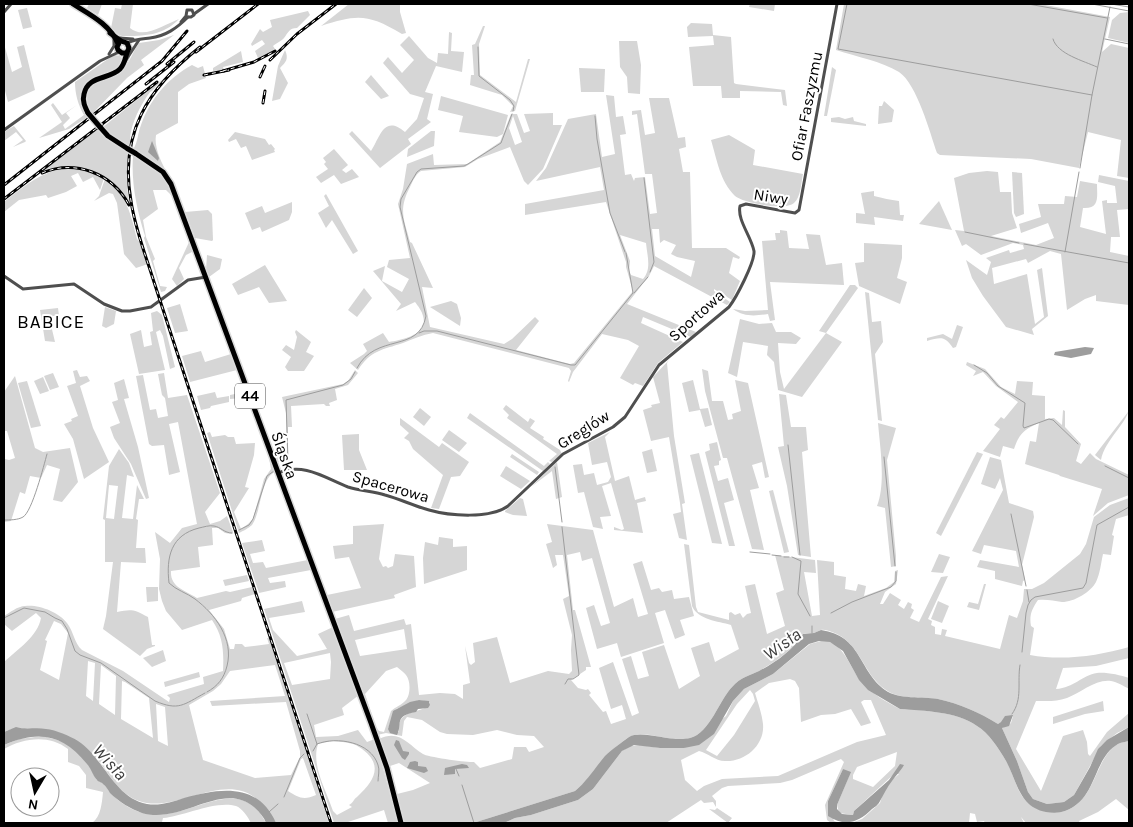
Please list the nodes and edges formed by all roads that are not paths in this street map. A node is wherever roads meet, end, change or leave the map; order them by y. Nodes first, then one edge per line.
1 (11, 4) edge
2 (73, 4) edge
3 (208, 4) edge
4 (837, 4) edge
5 (4, 12) edge
6 (194, 12) junction
7 (187, 16) junction
8 (112, 34) junction
9 (137, 40) junction
10 (122, 48) junction
11 (109, 54) junction
12 (106, 57) junction
13 (123, 65) junction
14 (4, 130) edge
15 (740, 206) joint
16 (797, 212) joint
17 (4, 276) edge
18 (207, 277) junction
19 (667, 357) joint
20 (278, 473) junction
21 (500, 511) joint
22 (401, 823) edge

1 - 5 street
2 - 8 main road
3 - 6 street
4 - 16 street, Ofiar Faszyzmu
6 - 7 street
6 - 7 street
7 - 9 street
8 - 9 street
8 - 10 main road
8 - 11 street
9 - 10 street
9 - 13 street
10 - 11 street
10 - 12 street
10 - 13 main road
11 - 12 street
12 - 14 street
13 - 18 main road, Śląska / 44, bridge
15 - 16 street, Niwy
15 - 19 street, Sportowa
17 - 18 street
18 - 20 main road, Śląska / 44
19 - 21 street, Greglów
20 - 21 street, Spacerowa
20 - 22 main road, Śląska / 44

